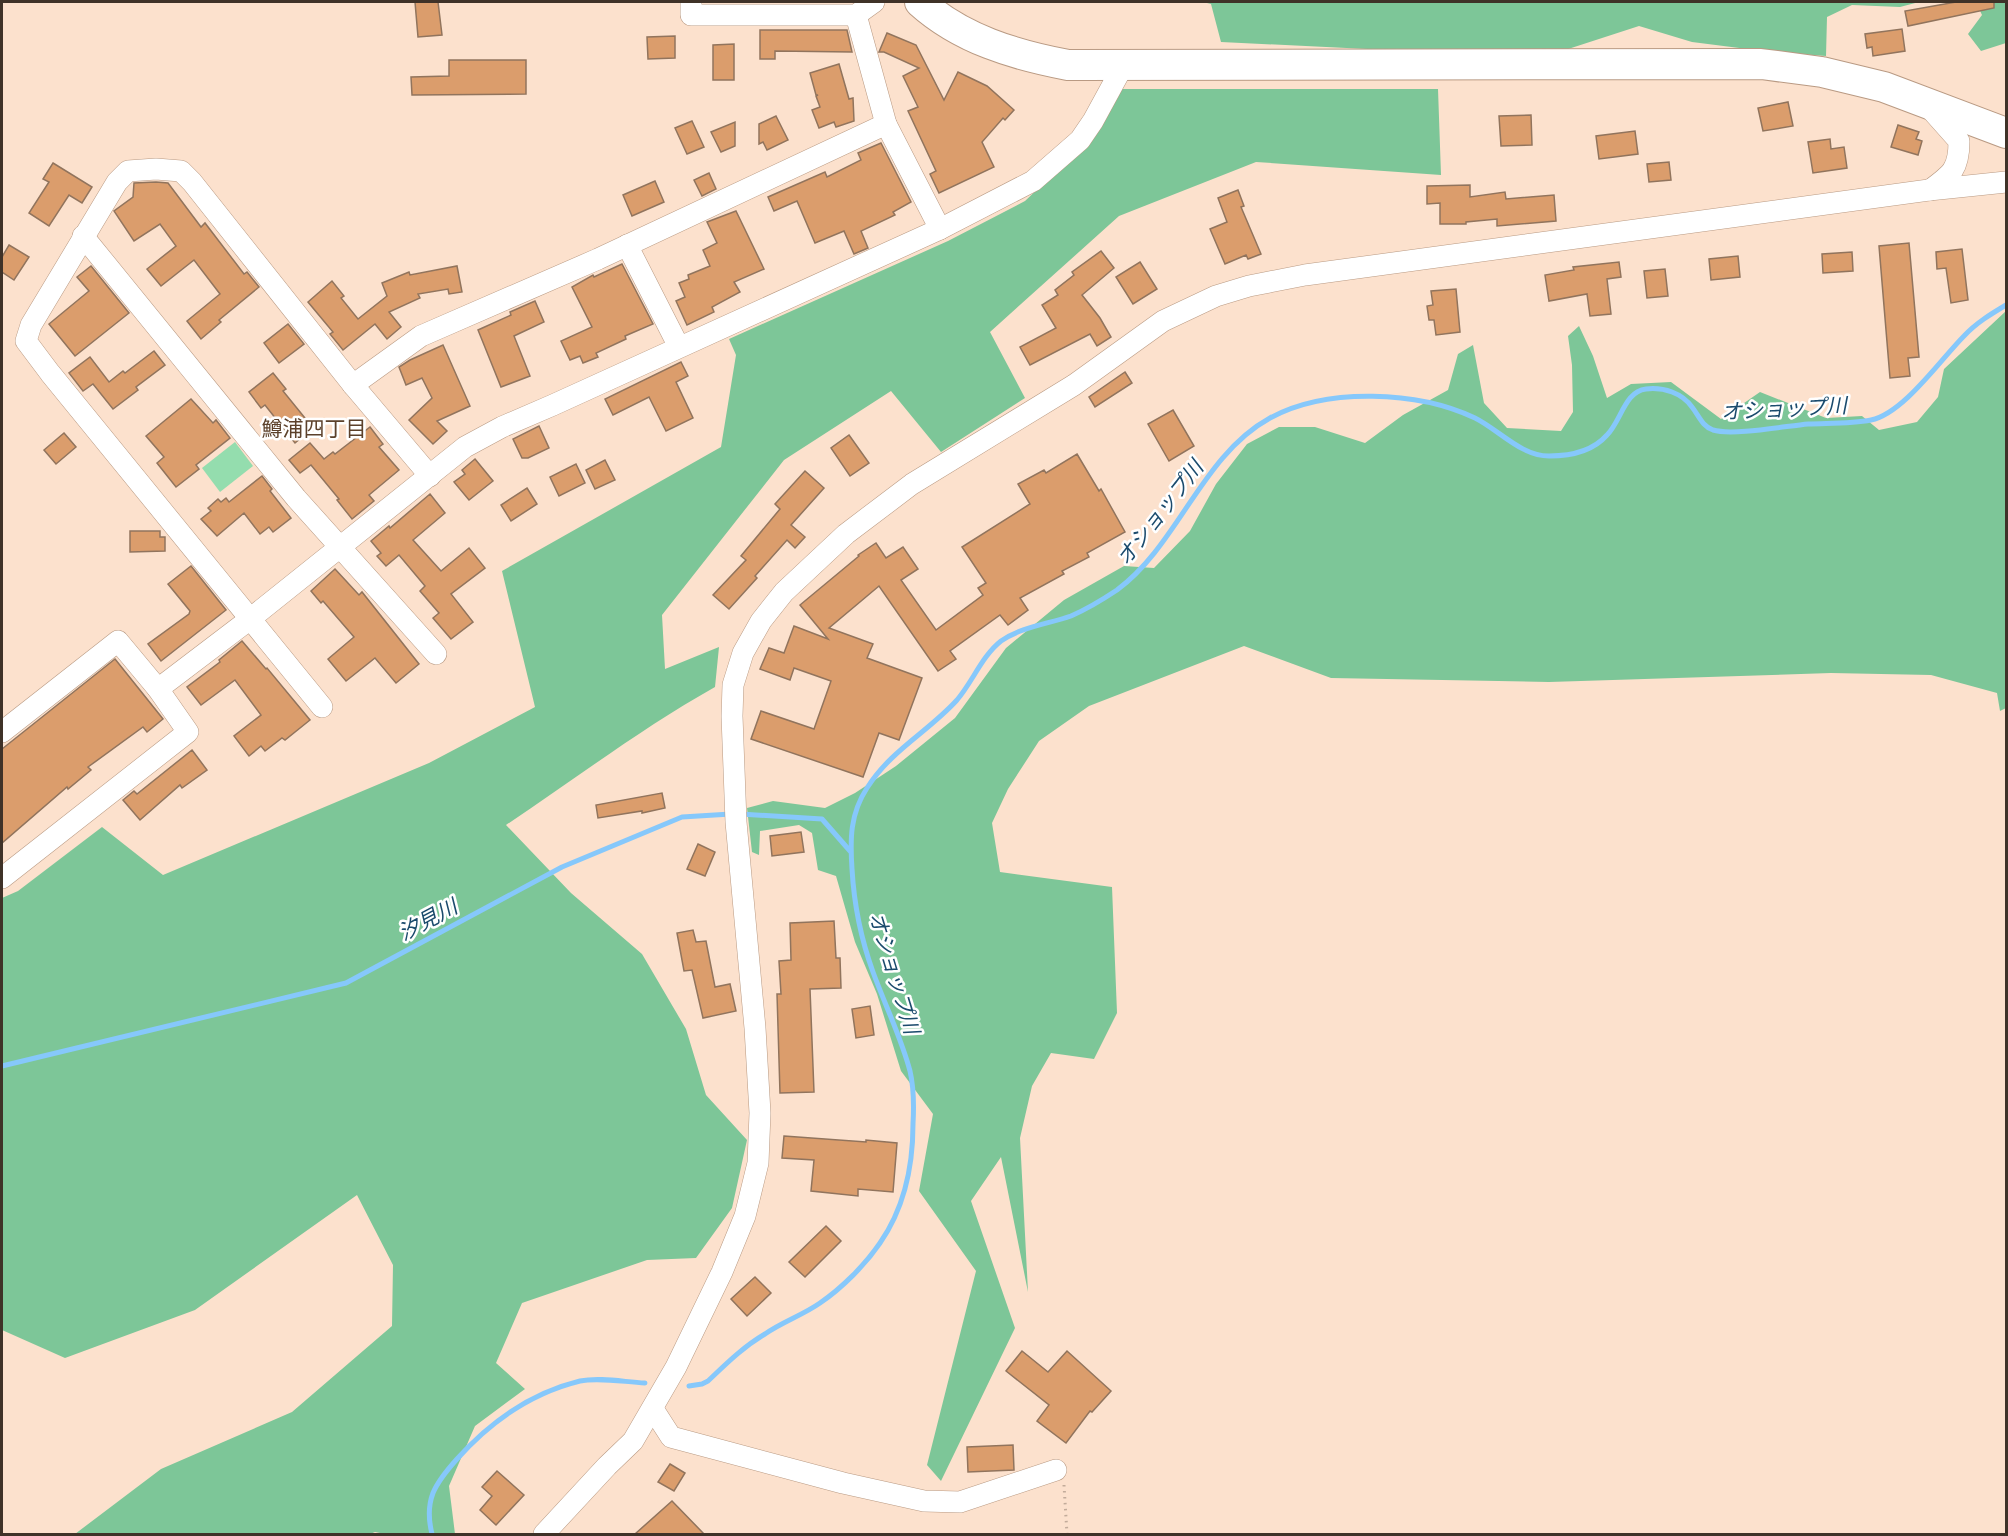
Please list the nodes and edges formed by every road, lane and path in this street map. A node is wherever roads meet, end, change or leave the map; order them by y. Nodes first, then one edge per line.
1 (691, 2) edge
2 (874, 2) edge
3 (920, 2) edge
4 (856, 15) junction
5 (1123, 66) junction
6 (1924, 102) junction
7 (886, 124) junction
8 (2007, 133) edge
9 (2007, 182) edge
10 (1929, 190) junction
11 (940, 229) junction
12 (83, 236) junction
13 (627, 245) junction
14 (679, 347) junction
15 (353, 385) junction
16 (430, 476) junction
17 (339, 548) junction
18 (250, 619) junction
19 (436, 654) dead end
20 (158, 689) junction
21 (322, 707) dead end
22 (2, 732) edge
23 (2, 878) edge
24 (653, 1409) junction
25 (1056, 1470) joint
26 (544, 1534) edge
27 (1067, 1534) edge

1 - 4 street
2 - 4 street
3 - 5 street
4 - 7 street
5 - 6 street
5 - 11 street
6 - 8 street
6 - 10 street
7 - 11 street
7 - 13 street
9 - 10 street
10 - 24 street
11 - 14 street
12 - 15 street
12 - 17 street
12 - 18 street
13 - 14 street
13 - 15 street
14 - 16 street
15 - 16 street
16 - 17 street
17 - 18 street
17 - 19 street
18 - 20 street
18 - 21 street
20 - 22 street
20 - 23 street
24 - 25 street
24 - 26 street
25 - 27 path

